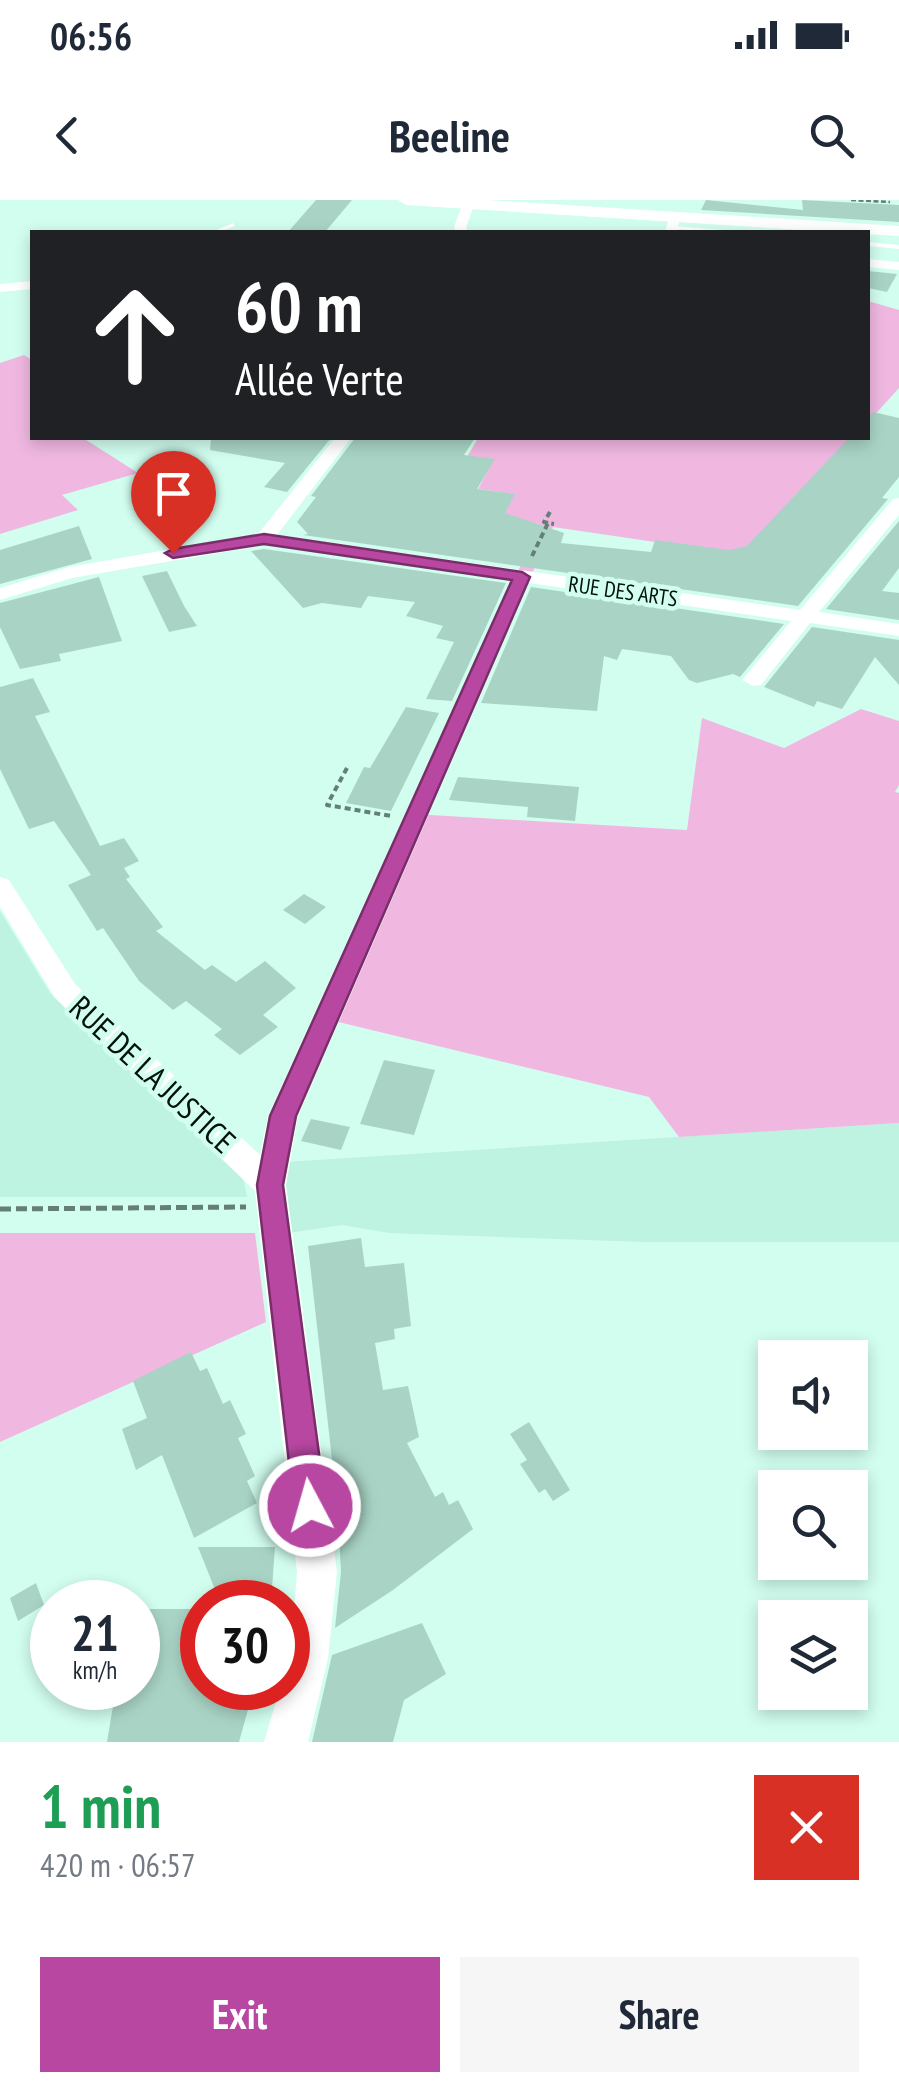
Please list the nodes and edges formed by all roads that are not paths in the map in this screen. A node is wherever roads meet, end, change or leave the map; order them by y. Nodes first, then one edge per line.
1 (406, 200) edge
2 (470, 202) edge
3 (526, 204) edge
4 (232, 225) dead end
5 (673, 226) edge
6 (219, 230) edge
7 (461, 230) edge
8 (707, 230) edge
9 (854, 230) edge
10 (870, 230) edge
11 (899, 231) edge
12 (870, 244) edge
13 (899, 247) edge
14 (870, 262) edge
15 (899, 266) edge
16 (30, 285) edge
17 (0, 288) edge
18 (341, 440) edge
19 (899, 502) edge
20 (264, 539) junction
21 (522, 577) junction
22 (0, 594) edge
23 (804, 617) junction
24 (899, 630) edge
25 (754, 680) dead end
26 (0, 886) edge
27 (272, 1196) junction
28 (286, 1742) edge

1 - 2 street
2 - 3 street
2 - 7 street
3 - 5 street
4 - 6 lane
5 - 8 lane
5 - 9 street
10 - 11 street
12 - 13 lane
14 - 15 street
16 - 17 street
18 - 20 street
19 - 23 street
20 - 21 street, RUE DES ARTS
20 - 22 street, RUE DES ARTS
21 - 23 street, RUE DES ARTS
21 - 27 street
23 - 24 street, RUE DES ARTS
23 - 25 street
26 - 27 street, RUE DE LA JUSTICE
27 - 28 street

